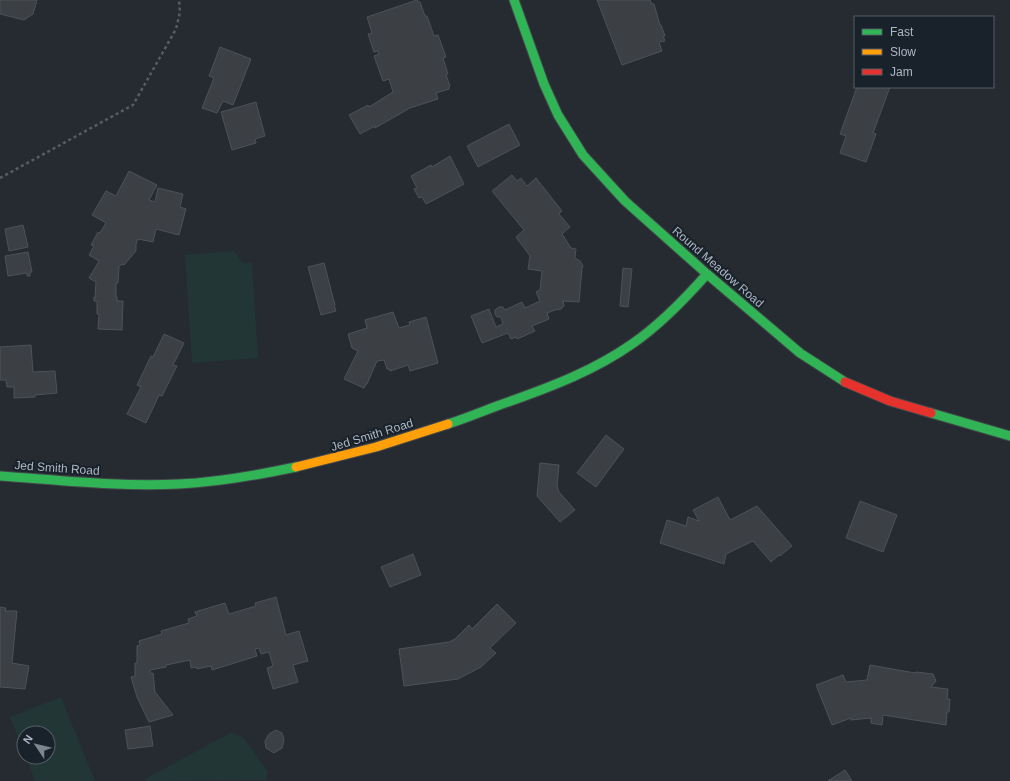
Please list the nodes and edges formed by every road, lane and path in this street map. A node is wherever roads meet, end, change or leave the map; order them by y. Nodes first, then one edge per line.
1 (179, 0) edge
2 (514, 0) edge
3 (0, 178) edge
4 (707, 274) junction
5 (1010, 436) edge
6 (0, 476) edge

1 - 3 path
2 - 4 street, Round Meadow Road
4 - 5 street, Round Meadow Road
4 - 6 street, Jed Smith Road

